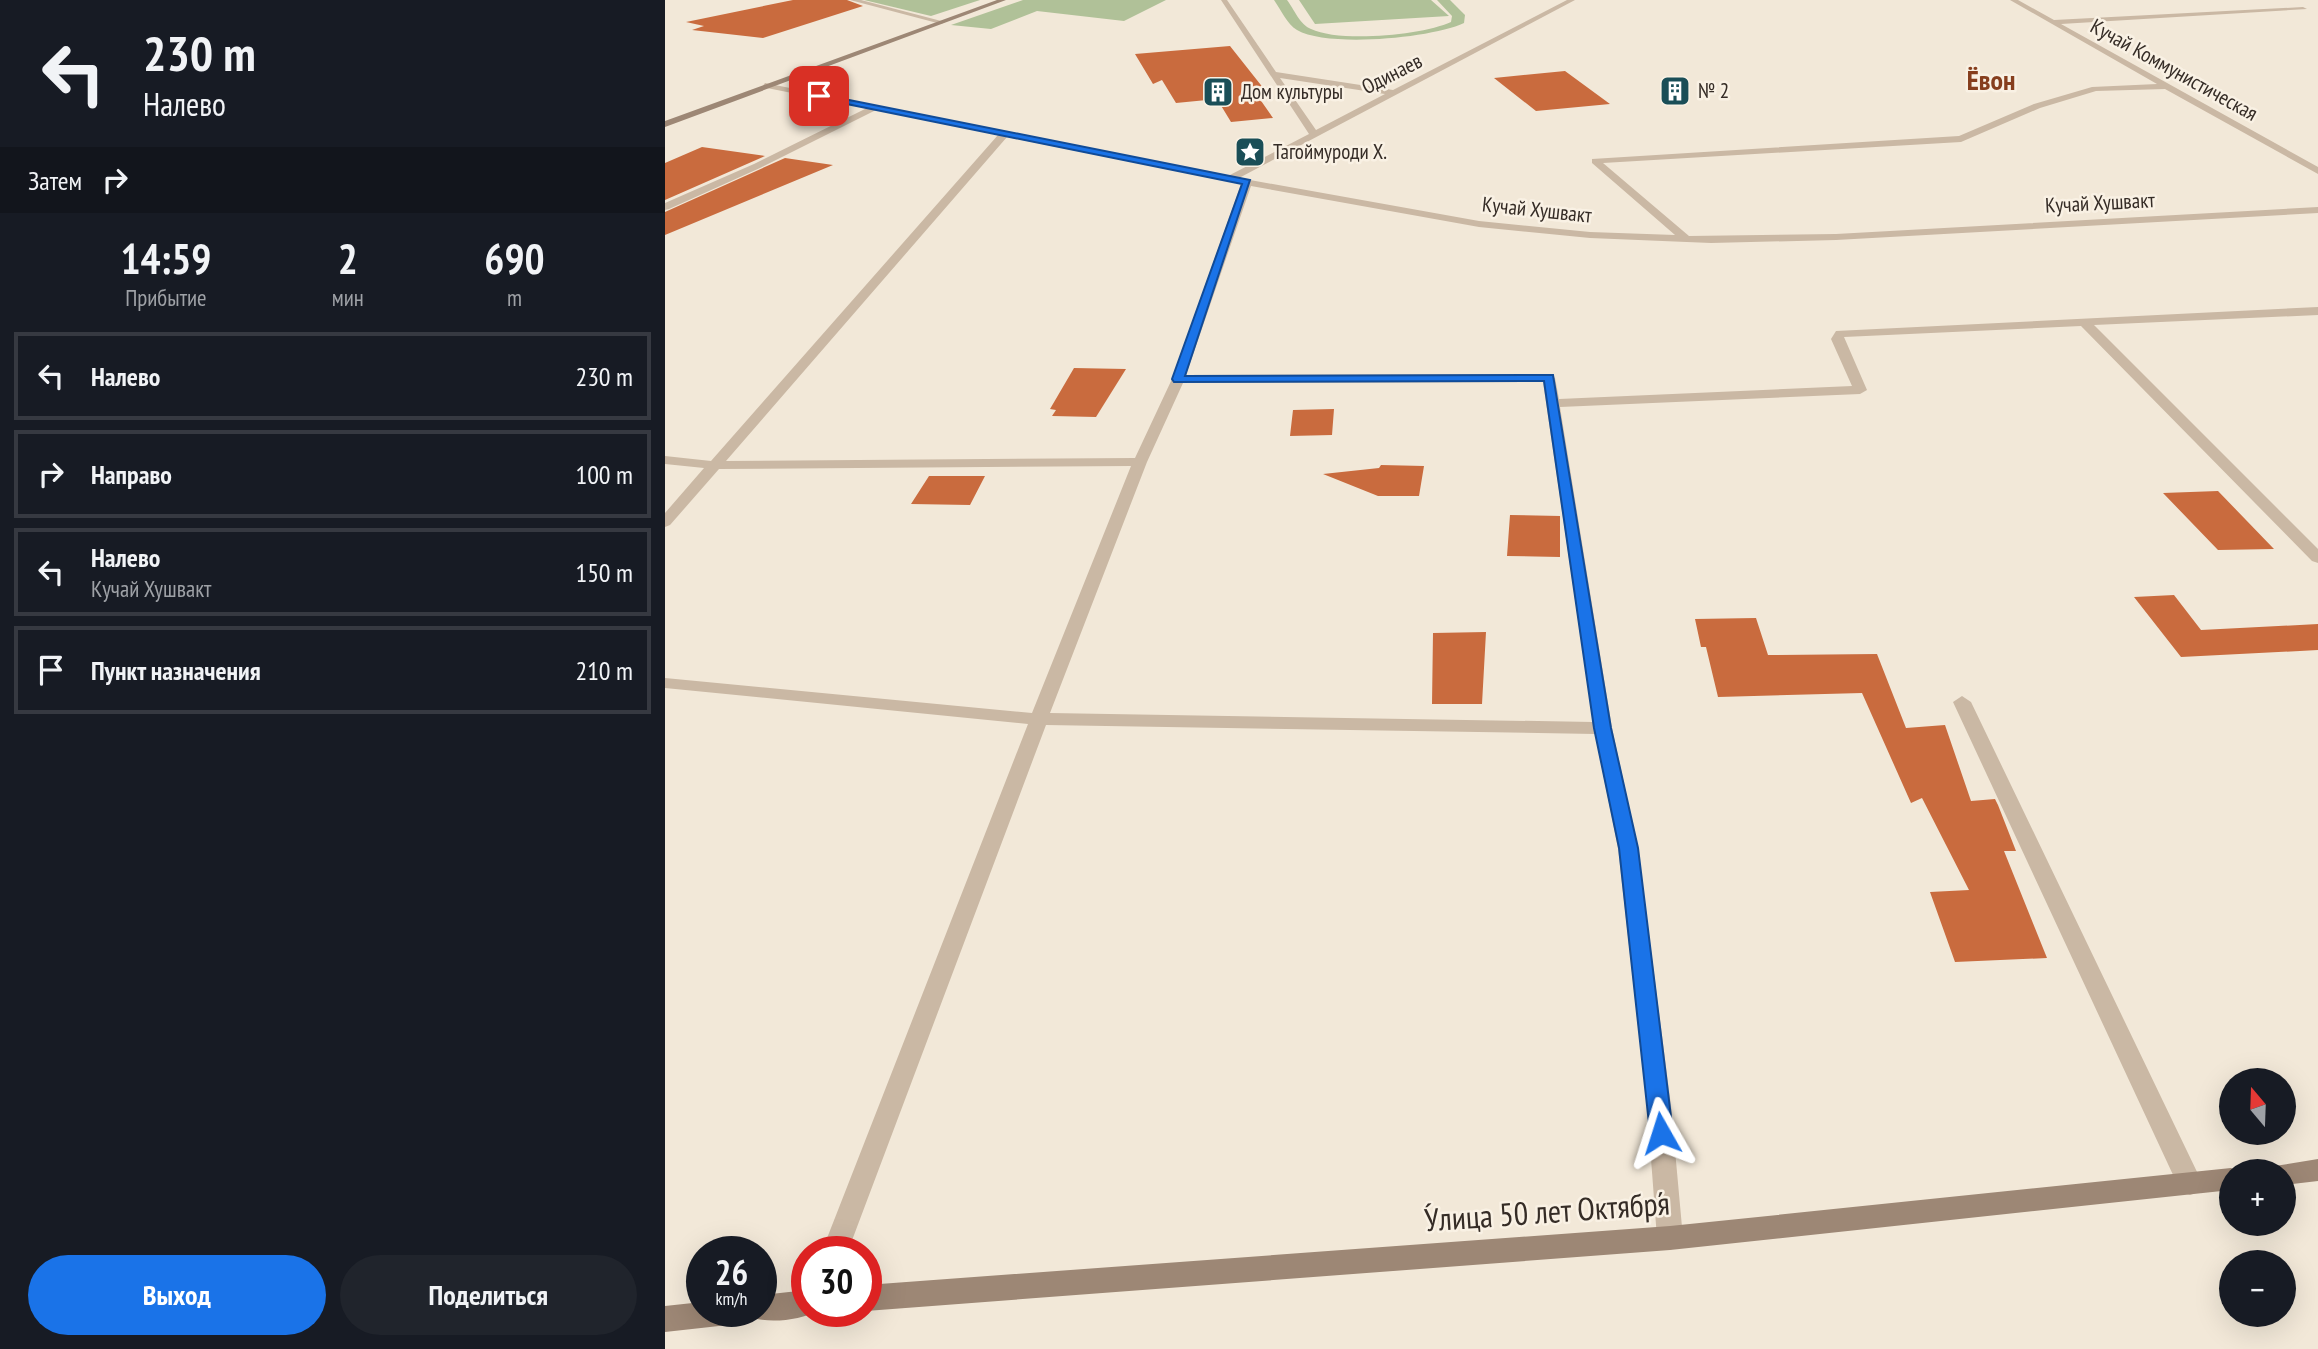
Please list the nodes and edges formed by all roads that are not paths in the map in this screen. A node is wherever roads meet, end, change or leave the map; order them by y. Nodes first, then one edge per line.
1 (853, 0) edge
2 (1003, 0) edge
3 (1224, 0) edge
4 (1572, 0) edge
5 (2013, 0) edge
6 (2303, 9) dead end
7 (941, 22) junction
8 (2053, 22) junction
9 (1273, 74) junction
10 (765, 85) junction
11 (2168, 86) junction
12 (1394, 93) junction
13 (874, 108) junction
14 (665, 124) edge
15 (1004, 134) junction
16 (1314, 134) junction
17 (2318, 171) edge
18 (1238, 181) junction
19 (665, 207) edge
20 (2318, 210) edge
21 (1686, 239) junction
22 (2318, 311) edge
23 (2084, 322) junction
24 (1178, 379) junction
25 (1554, 403) junction
26 (665, 460) edge
27 (1140, 462) junction
28 (712, 465) junction
29 (665, 522) edge
30 (2318, 558) edge
31 (665, 683) edge
32 (1962, 702) dead end
33 (1038, 719) junction
34 (1602, 728) junction
35 (2318, 1170) edge
36 (2296, 1173) edge
37 (2219, 1180) edge
38 (2190, 1184) junction
39 (841, 1236) edge
40 (1670, 1238) junction
41 (882, 1297) edge
42 (686, 1317) edge
43 (665, 1319) edge

1 - 7 street
2 - 7 street
3 - 9 street
4 - 12 street, Одинаев
5 - 8 street, Кучай Коммунистическая
6 - 8 street
7 - 10 street
8 - 11 street, Кучай Коммунистическая
9 - 12 street
9 - 16 street
10 - 13 street, Кучай Хушвакт
10 - 14 street
11 - 17 street, Кучай Коммунистическая
11 - 21 street
12 - 16 street, Одинаев
13 - 15 street, Кучай Хушвакт
13 - 19 street
15 - 18 street, Кучай Хушвакт
15 - 28 street
16 - 18 street, Одинаев
18 - 21 street, Кучай Хушвакт
18 - 24 street
20 - 21 street, Кучай Хушвакт
22 - 23 street
23 - 25 street
23 - 30 street
24 - 25 street
24 - 27 street
25 - 34 street
26 - 28 street
27 - 28 street
27 - 33 street
28 - 29 street
31 - 33 street
32 - 38 street
33 - 34 street
33 - 39 street
34 - 40 street
35 - 36 street
37 - 38 street, У́лица 50 лет Октября́
38 - 40 street, У́лица 50 лет Октября́
40 - 41 street, У́лица 50 лет Октября́
42 - 43 street

